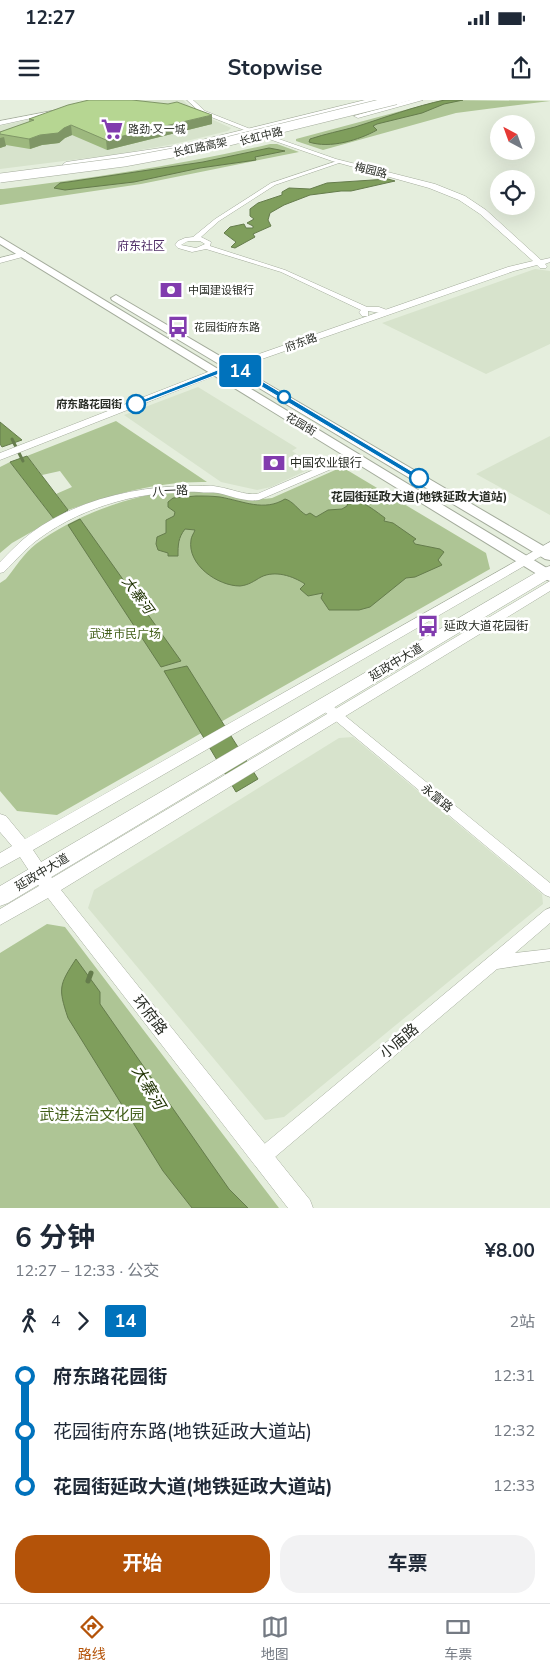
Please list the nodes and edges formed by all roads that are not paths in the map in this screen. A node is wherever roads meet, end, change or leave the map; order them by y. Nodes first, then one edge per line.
1 (190, 100) edge
2 (358, 100) edge
3 (363, 100) edge
4 (374, 100) edge
5 (382, 100) edge
6 (408, 100) edge
7 (419, 100) edge
8 (397, 101) edge
9 (66, 109) edge
10 (0, 124) edge
11 (248, 130) junction
12 (267, 136) junction
13 (216, 141) junction
14 (339, 162) junction
15 (0, 179) edge
16 (0, 229) edge
17 (196, 238) junction
18 (0, 240) edge
19 (206, 247) junction
20 (23, 254) junction
21 (550, 260) edge
22 (0, 261) edge
23 (538, 262) junction
24 (550, 265) edge
25 (550, 269) edge
26 (368, 313) junction
27 (232, 366) junction
28 (216, 372) junction
29 (5, 455) edge
30 (353, 456) junction
31 (545, 565) edge
32 (0, 569) edge
33 (330, 710) junction
34 (245, 746) junction
35 (212, 765) junction
36 (0, 820) edge
37 (0, 862) edge
38 (37, 868) junction
39 (0, 883) edge
40 (550, 891) edge
41 (0, 897) edge
42 (550, 914) edge
43 (0, 918) edge
44 (550, 955) edge
45 (493, 963) junction
46 (262, 1157) junction
47 (302, 1208) edge

1 - 11 street, 梅园路
2 - 11 main road
3 - 13 highway
4 - 11 main road, 长虹中路
5 - 13 highway, 长虹路高架, bridge
6 - 8 highway, 长虹路高架
7 - 12 main road
8 - 12 main road, 长虹中路
8 - 15 highway, 长虹路高架, bridge
9 - 10 street
11 - 12 street, 梅园路
11 - 15 main road, 长虹中路
12 - 14 street, 梅园路
12 - 15 main road
13 - 15 highway, 长虹路高架, bridge
14 - 17 street
14 - 23 street, 梅园路
16 - 27 main road, 花园街
17 - 19 street
17 - 19 street
18 - 20 main road, 花园街
19 - 26 street
20 - 22 street
20 - 28 main road, 花园街
21 - 23 street, 府东路
23 - 24 street, 梅园路
23 - 25 street, 梅园路
23 - 26 street, 府东路
26 - 27 street, 府东路
27 - 28 street, 府东路
27 - 31 main road, 花园街
28 - 29 street, 府东路
28 - 30 main road, 花园街
30 - 31 main road, 花园街
30 - 32 street, 八一路
31 - 33 main road, 延政中大道
31 - 34 main road, 延政中大道
33 - 34 main road, 延政中大道
33 - 40 street, 永富路
34 - 35 main road, 延政中大道
34 - 35 street
35 - 38 main road, 延政中大道
35 - 38 street
36 - 38 street, 环府路
37 - 38 street
38 - 39 main road, 延政中大道
38 - 41 main road, 延政中大道
38 - 43 street
38 - 46 street, 环府路
42 - 45 street, 小庙路
44 - 45 street
45 - 46 street, 小庙路
46 - 47 street, 环府路

